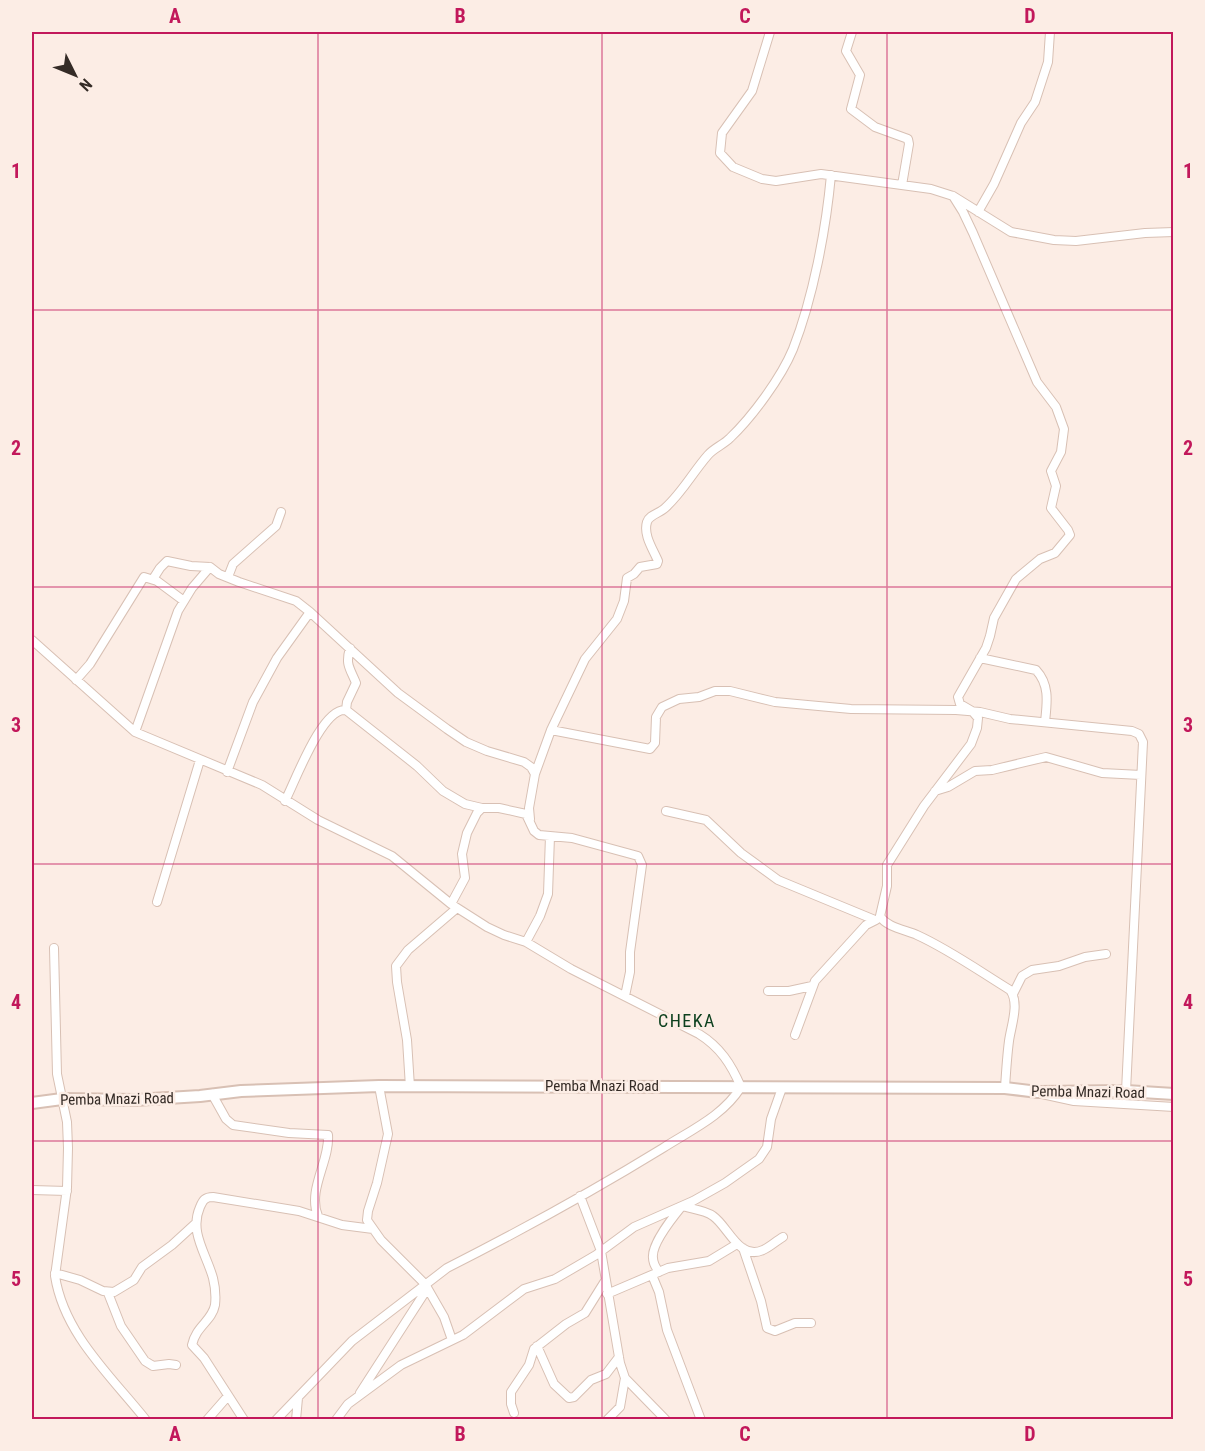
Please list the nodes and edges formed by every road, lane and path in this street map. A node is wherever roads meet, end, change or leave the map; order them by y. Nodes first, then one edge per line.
1 (770, 32) edge
2 (852, 32) edge
3 (1050, 32) edge
4 (831, 175) junction
5 (903, 185) junction
6 (953, 196) junction
7 (978, 212) junction
8 (1173, 232) edge
9 (281, 512) dead end
10 (210, 567) junction
11 (228, 577) junction
12 (153, 579) junction
13 (184, 601) junction
14 (310, 612) junction
15 (32, 640) edge
16 (350, 648) junction
17 (980, 658) junction
18 (76, 680) junction
19 (346, 710) junction
20 (972, 711) junction
21 (1045, 722) junction
22 (551, 730) junction
23 (135, 732) junction
24 (200, 760) junction
25 (227, 772) junction
26 (535, 774) junction
27 (1142, 775) junction
28 (935, 790) junction
29 (285, 801) junction
30 (482, 808) junction
31 (666, 811) dead end
32 (530, 819) junction
33 (550, 836) junction
34 (157, 903) dead end
35 (454, 906) junction
36 (878, 920) junction
37 (526, 942) junction
38 (54, 948) dead end
39 (1106, 954) dead end
40 (812, 986) junction
41 (768, 991) dead end
42 (1013, 994) junction
43 (625, 996) junction
44 (795, 1035) dead end
45 (379, 1086) junction
46 (410, 1087) junction
47 (741, 1087) junction
48 (782, 1088) junction
49 (1005, 1088) junction
50 (1126, 1091) junction
51 (1038, 1092) junction
52 (212, 1094) junction
53 (1173, 1094) edge
54 (62, 1099) junction
55 (32, 1103) edge
56 (1173, 1107) edge
57 (32, 1190) edge
58 (67, 1191) junction
59 (580, 1196) junction
60 (682, 1206) junction
61 (318, 1216) junction
62 (195, 1224) junction
63 (373, 1229) junction
64 (783, 1237) dead end
65 (740, 1246) junction
66 (602, 1251) junction
67 (55, 1273) junction
68 (656, 1274) junction
69 (605, 1281) junction
70 (426, 1286) junction
71 (108, 1293) junction
72 (607, 1294) junction
73 (811, 1323) dead end
74 (452, 1340) junction
75 (537, 1346) junction
76 (619, 1357) junction
77 (176, 1365) dead end
78 (625, 1378) junction
79 (228, 1396) junction
80 (358, 1396) junction
81 (298, 1397) junction
82 (514, 1413) dead end
83 (146, 1419) edge
84 (207, 1419) edge
85 (244, 1419) edge
86 (276, 1419) edge
87 (296, 1419) edge
88 (336, 1419) edge
89 (607, 1419) edge
90 (666, 1419) edge
91 (701, 1419) edge

1 - 4 street
2 - 5 street
3 - 7 street
4 - 5 street
4 - 22 street
5 - 6 street
6 - 7 street
6 - 17 street
7 - 8 street
9 - 11 street
10 - 11 street
10 - 12 street
10 - 13 street
11 - 14 street
12 - 13 street
12 - 18 street
13 - 23 street
14 - 16 street
14 - 25 street
15 - 18 street
16 - 19 street
16 - 26 street
17 - 20 street
17 - 21 street
18 - 23 street
19 - 29 street
19 - 30 street
20 - 21 street
20 - 22 street
20 - 28 street
21 - 27 street
22 - 26 street
23 - 24 street
24 - 25 street
24 - 34 street
25 - 29 street
26 - 32 street
27 - 28 street
27 - 50 street
28 - 36 street
29 - 35 street
30 - 32 street
30 - 35 street
31 - 36 street
32 - 33 street
33 - 37 street
33 - 43 street
35 - 37 street
35 - 46 street
36 - 40 street
36 - 42 street
37 - 43 street
38 - 54 street
39 - 42 street
40 - 41 street
40 - 44 street
42 - 49 street
43 - 47 street
45 - 46 main road, Pemba Mnazi Road
45 - 52 main road, Pemba Mnazi Road
45 - 63 street
46 - 47 main road, Pemba Mnazi Road
47 - 48 main road, Pemba Mnazi Road
47 - 59 street
48 - 49 main road, Pemba Mnazi Road
48 - 60 street
49 - 51 main road, Pemba Mnazi Road
50 - 51 main road, Pemba Mnazi Road
50 - 53 main road, Pemba Mnazi Road
51 - 56 street
52 - 54 main road, Pemba Mnazi Road
52 - 61 street
54 - 55 main road, Pemba Mnazi Road
54 - 58 street
57 - 58 street
58 - 67 street
59 - 66 street
59 - 70 street
60 - 65 street
60 - 66 street
60 - 68 street
61 - 62 street
61 - 63 street
62 - 71 street
62 - 79 street
63 - 70 street
64 - 65 street
65 - 68 street
65 - 73 street
66 - 69 street
66 - 74 street
67 - 71 street
67 - 83 street
68 - 72 street
68 - 91 street
69 - 72 street
69 - 75 street
70 - 74 street
70 - 80 street
70 - 81 street
71 - 77 street
72 - 76 street
74 - 80 street
75 - 76 street
75 - 82 street
76 - 78 street
78 - 89 street
78 - 90 street
79 - 84 street
79 - 85 street
80 - 88 street
81 - 86 street
81 - 87 street

